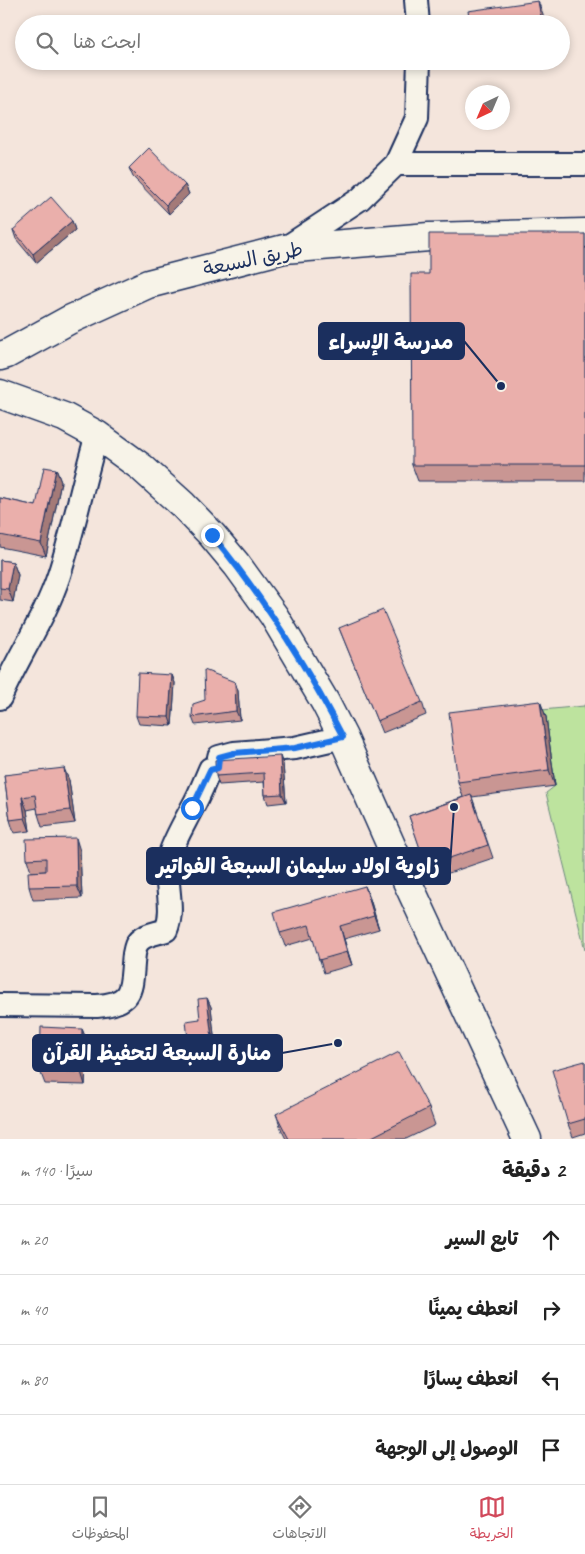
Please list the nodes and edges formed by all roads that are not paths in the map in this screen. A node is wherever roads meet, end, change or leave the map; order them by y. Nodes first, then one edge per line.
1 (416, 0) edge
2 (417, 15) edge
3 (420, 70) edge
4 (396, 164) junction
5 (585, 164) edge
6 (585, 233) edge
7 (284, 249) junction
8 (0, 356) edge
9 (0, 394) edge
10 (97, 435) junction
11 (0, 698) edge
12 (343, 737) junction
13 (0, 1005) edge
14 (527, 1139) edge

1 - 2 street
3 - 4 street
4 - 5 street
4 - 7 street
6 - 7 street, طريق السبعة
7 - 8 street, طريق السبعة
9 - 10 street
10 - 11 street
10 - 12 street
12 - 13 street
12 - 14 street

